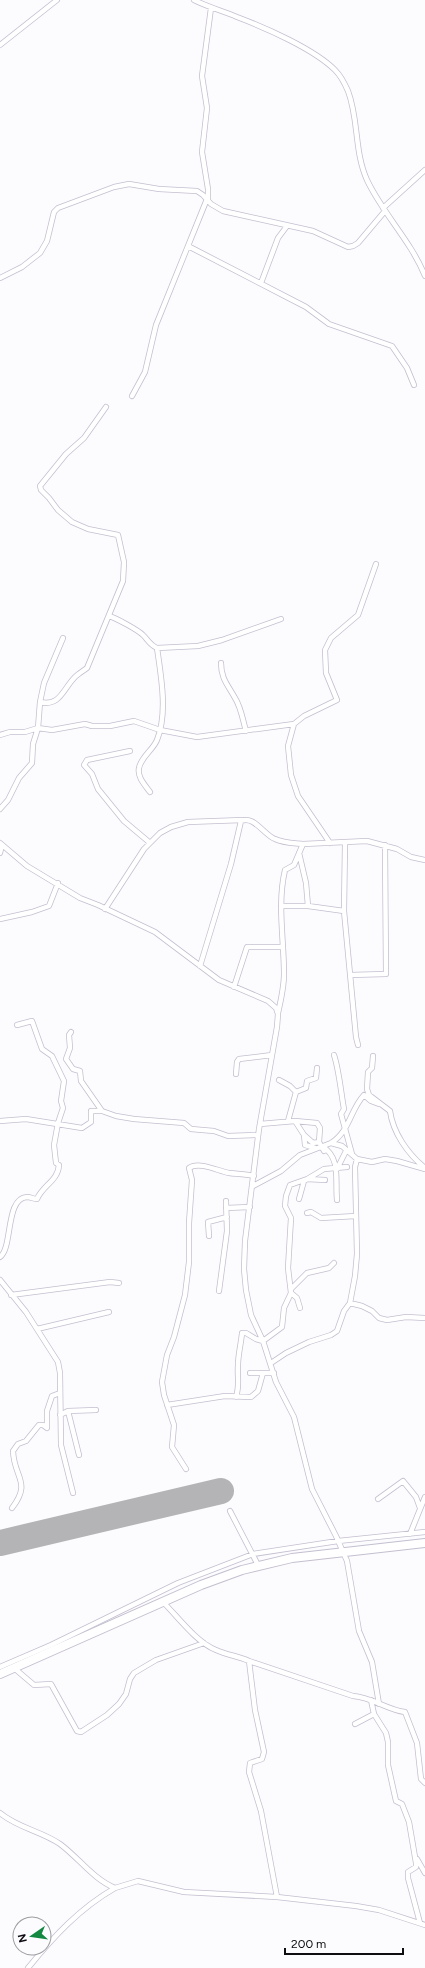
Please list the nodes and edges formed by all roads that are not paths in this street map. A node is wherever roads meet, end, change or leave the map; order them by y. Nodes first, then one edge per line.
1 (56, 0) edge
2 (194, 0) edge
3 (211, 8) junction
4 (0, 45) edge
5 (425, 170) edge
6 (208, 200) junction
7 (384, 210) junction
8 (287, 226) junction
9 (188, 246) junction
10 (425, 276) edge
11 (0, 278) edge
12 (261, 283) junction
13 (414, 385) dead end
14 (132, 396) dead end
15 (106, 407) dead end
16 (376, 564) dead end
17 (109, 616) junction
18 (281, 619) dead end
19 (63, 638) dead end
20 (157, 648) junction
21 (221, 663) dead end
22 (40, 702) junction
23 (294, 724) junction
24 (38, 728) junction
25 (160, 730) junction
26 (246, 731) junction
27 (0, 735) edge
28 (130, 751) dead end
29 (150, 792) dead end
30 (0, 809) edge
31 (243, 820) junction
32 (149, 842) junction
33 (330, 843) junction
34 (345, 843) junction
35 (1, 844) edge
36 (302, 844) junction
37 (385, 845) junction
38 (299, 851) junction
39 (0, 853) edge
40 (425, 860) edge
41 (58, 884) junction
42 (281, 906) junction
43 (308, 906) junction
44 (105, 909) junction
45 (344, 911) junction
46 (0, 919) edge
47 (283, 947) junction
48 (200, 966) junction
49 (350, 975) junction
50 (234, 987) junction
51 (278, 1014) junction
52 (17, 1025) dead end
53 (71, 1032) dead end
54 (358, 1045) dead end
55 (272, 1055) junction
56 (334, 1055) dead end
57 (373, 1056) dead end
58 (316, 1068) dead end
59 (236, 1074) dead end
60 (279, 1080) dead end
61 (296, 1092) junction
62 (383, 1106) junction
63 (102, 1111) junction
64 (0, 1121) edge
65 (288, 1121) junction
66 (295, 1121) junction
67 (58, 1123) junction
68 (260, 1124) junction
69 (346, 1129) junction
70 (258, 1135) junction
71 (304, 1135) junction
72 (319, 1142) junction
73 (331, 1143) junction
74 (315, 1148) junction
75 (323, 1148) junction
76 (346, 1151) junction
77 (352, 1154) junction
78 (357, 1159) junction
79 (347, 1167) dead end
80 (425, 1168) edge
81 (337, 1169) junction
82 (254, 1176) junction
83 (307, 1179) junction
84 (325, 1180) dead end
85 (253, 1186) junction
86 (299, 1199) dead end
87 (337, 1200) dead end
88 (226, 1201) dead end
89 (250, 1207) junction
90 (226, 1208) junction
91 (307, 1213) dead end
92 (356, 1216) junction
93 (227, 1217) junction
94 (209, 1236) dead end
95 (0, 1257) edge
96 (334, 1263) dead end
97 (0, 1280) edge
98 (119, 1283) dead end
99 (219, 1290) dead end
100 (291, 1291) junction
101 (11, 1295) junction
102 (350, 1303) junction
103 (300, 1308) dead end
104 (109, 1312) dead end
105 (425, 1318) edge
106 (37, 1329) junction
107 (263, 1341) junction
108 (271, 1363) junction
109 (250, 1373) dead end
110 (263, 1373) junction
111 (274, 1373) junction
112 (60, 1393) junction
113 (236, 1397) junction
114 (167, 1405) junction
115 (96, 1410) dead end
116 (68, 1411) junction
117 (60, 1415) junction
118 (78, 1455) dead end
119 (186, 1469) dead end
120 (74, 1494) dead end
121 (425, 1497) edge
122 (378, 1499) dead end
123 (12, 1508) dead end
124 (420, 1508) junction
125 (230, 1511) dead end
126 (425, 1532) edge
127 (410, 1534) junction
128 (338, 1540) junction
129 (425, 1543) edge
130 (343, 1552) junction
131 (253, 1554) junction
132 (258, 1565) junction
133 (163, 1602) junction
134 (204, 1643) junction
135 (249, 1661) junction
136 (0, 1667) edge
137 (14, 1668) junction
138 (0, 1674) edge
139 (371, 1700) junction
140 (379, 1704) junction
141 (374, 1714) junction
142 (355, 1724) dead end
143 (425, 1783) edge
144 (0, 1813) edge
145 (418, 1866) junction
146 (425, 1873) edge
147 (115, 1888) junction
148 (277, 1897) junction
149 (420, 1923) junction
150 (425, 1925) edge
151 (28, 1968) edge

1 - 4 street
2 - 3 street
3 - 6 street
3 - 7 street
5 - 7 street
6 - 8 street
6 - 9 street
6 - 11 street
7 - 8 street
7 - 10 street
8 - 12 street
9 - 12 street
9 - 14 street
12 - 13 street
15 - 17 street
16 - 23 street
17 - 20 street
17 - 22 street
18 - 20 street
19 - 22 street
20 - 25 street
21 - 26 street
22 - 24 street
23 - 26 street
23 - 33 street
24 - 25 street
24 - 27 street
24 - 30 street
25 - 26 street
25 - 29 street
28 - 32 street
31 - 32 street
31 - 36 street
31 - 48 street
32 - 44 street
33 - 34 street
33 - 36 street
34 - 37 street
34 - 45 street
35 - 39 street
35 - 41 street
36 - 38 street
37 - 40 street
37 - 49 street
38 - 42 street
38 - 43 street
41 - 44 street
41 - 46 street
42 - 43 street
42 - 47 street
43 - 45 street
44 - 48 street
45 - 49 street
47 - 50 street
47 - 51 street
48 - 50 street
49 - 54 street
50 - 51 street
51 - 55 street
52 - 67 street
53 - 63 street
55 - 59 street
55 - 68 street
56 - 69 street
57 - 62 street
58 - 61 street
60 - 61 street
61 - 65 street
62 - 69 street
62 - 80 street
63 - 67 street
63 - 70 street
64 - 67 street
65 - 66 street
65 - 68 street
66 - 71 street
66 - 72 street
67 - 95 street
68 - 70 street
69 - 73 street
69 - 77 street
70 - 82 street
71 - 72 street
71 - 74 street
72 - 75 street
73 - 75 street
73 - 76 street
74 - 75 street
74 - 85 street
75 - 81 street
76 - 77 street
76 - 81 street
77 - 78 street
78 - 80 street
78 - 92 street
79 - 81 street
81 - 83 street
81 - 87 street
82 - 85 street
82 - 114 street
83 - 84 street
83 - 86 street
83 - 100 street
85 - 89 street
88 - 90 street
89 - 90 street
89 - 107 street
90 - 93 street
91 - 92 street
92 - 102 street
93 - 94 street
93 - 99 street
96 - 100 street
97 - 101 street
98 - 101 street
100 - 103 street
100 - 107 street
101 - 106 street
102 - 105 street
102 - 108 street
104 - 106 street
106 - 112 street
107 - 108 street
107 - 113 street
108 - 111 street
109 - 110 street
110 - 111 street
110 - 113 street
111 - 128 street
112 - 117 street
112 - 123 street
113 - 114 street
114 - 119 street
115 - 116 street
116 - 117 street
116 - 118 street
117 - 120 street
121 - 124 street
122 - 124 street
124 - 127 street
125 - 131 street
126 - 127 street
127 - 128 street
128 - 130 street
128 - 131 street
129 - 130 highway
130 - 132 highway
130 - 140 street
131 - 132 street
131 - 136 street
132 - 133 highway
133 - 134 street
133 - 137 highway
134 - 135 street
134 - 137 street
135 - 139 street
135 - 148 street
137 - 138 highway
139 - 140 street
139 - 141 street
140 - 143 street
141 - 142 street
141 - 145 street
144 - 147 street
145 - 146 street
145 - 149 street
147 - 148 street
147 - 151 street
148 - 149 street
149 - 150 street

